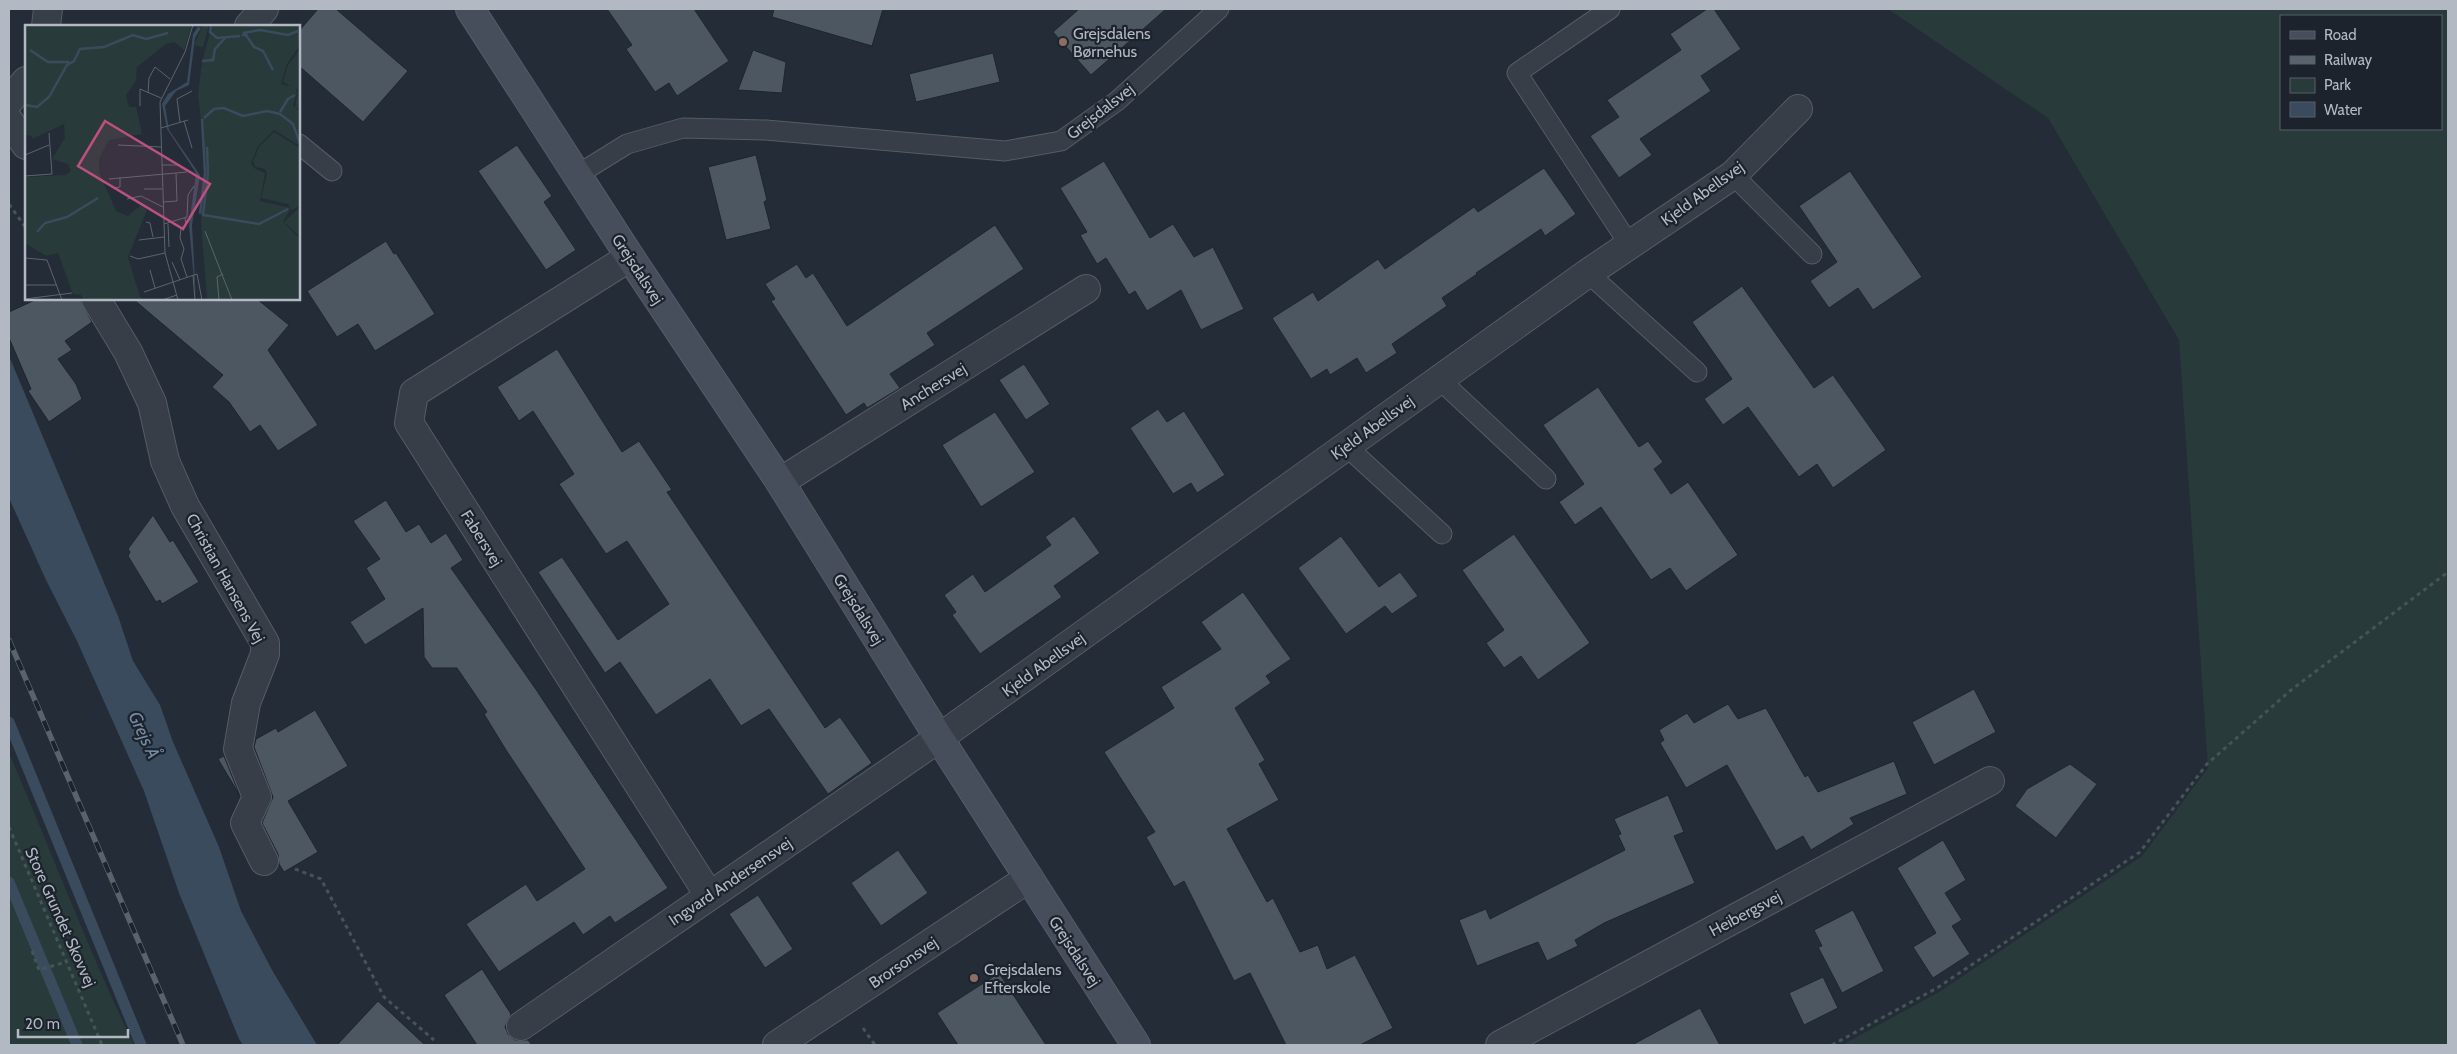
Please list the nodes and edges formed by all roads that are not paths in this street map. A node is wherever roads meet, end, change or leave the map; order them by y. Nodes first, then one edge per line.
1 (48, 9) edge
2 (264, 9) edge
3 (470, 9) edge
4 (1219, 9) edge
5 (1610, 9) edge
6 (46, 25) edge
7 (250, 25) edge
8 (25, 83) edge
9 (9, 102) edge
10 (1798, 109) dead end
11 (9, 121) edge
12 (25, 143) edge
13 (300, 145) edge
14 (332, 171) dead end
15 (577, 175) junction
16 (1733, 175) junction
17 (1629, 244) junction
18 (1812, 254) dead end
19 (630, 257) junction
20 (1588, 273) junction
21 (1086, 289) dead end
22 (97, 300) edge
23 (1697, 372) dead end
24 (1439, 379) junction
25 (1346, 446) junction
26 (1546, 479) dead end
27 (780, 482) junction
28 (1442, 534) dead end
29 (939, 738) junction
30 (1990, 781) dead end
31 (264, 861) road end
32 (1029, 878) junction
33 (709, 895) junction
34 (521, 1026) dead end
35 (777, 1045) edge
36 (1136, 1045) edge
37 (1500, 1045) edge

1 - 6 street
2 - 7 street
3 - 15 street, Grejsdalsvej
4 - 15 lane, Grejsdalsvej
5 - 17 lane
8 - 9 street
10 - 16 street, Kjeld Abellsvej
11 - 12 street
13 - 14 lane
15 - 19 street, Grejsdalsvej
16 - 17 street, Kjeld Abellsvej
16 - 18 lane
17 - 20 street, Kjeld Abellsvej
19 - 27 street, Grejsdalsvej
19 - 33 street, Fabersvej
20 - 23 lane
20 - 24 street, Kjeld Abellsvej
21 - 27 street, Anchersvej
22 - 31 street, Christian Hansens Vej
24 - 25 street, Kjeld Abellsvej
24 - 26 lane
25 - 28 lane
25 - 29 street, Kjeld Abellsvej
27 - 29 street, Grejsdalsvej
29 - 32 street, Grejsdalsvej
29 - 33 street, Ingvard Andersensvej
30 - 37 street, Heibergsvej
32 - 35 street, Brorsonsvej
32 - 36 street, Grejsdalsvej
33 - 34 street, Ingvard Andersensvej

